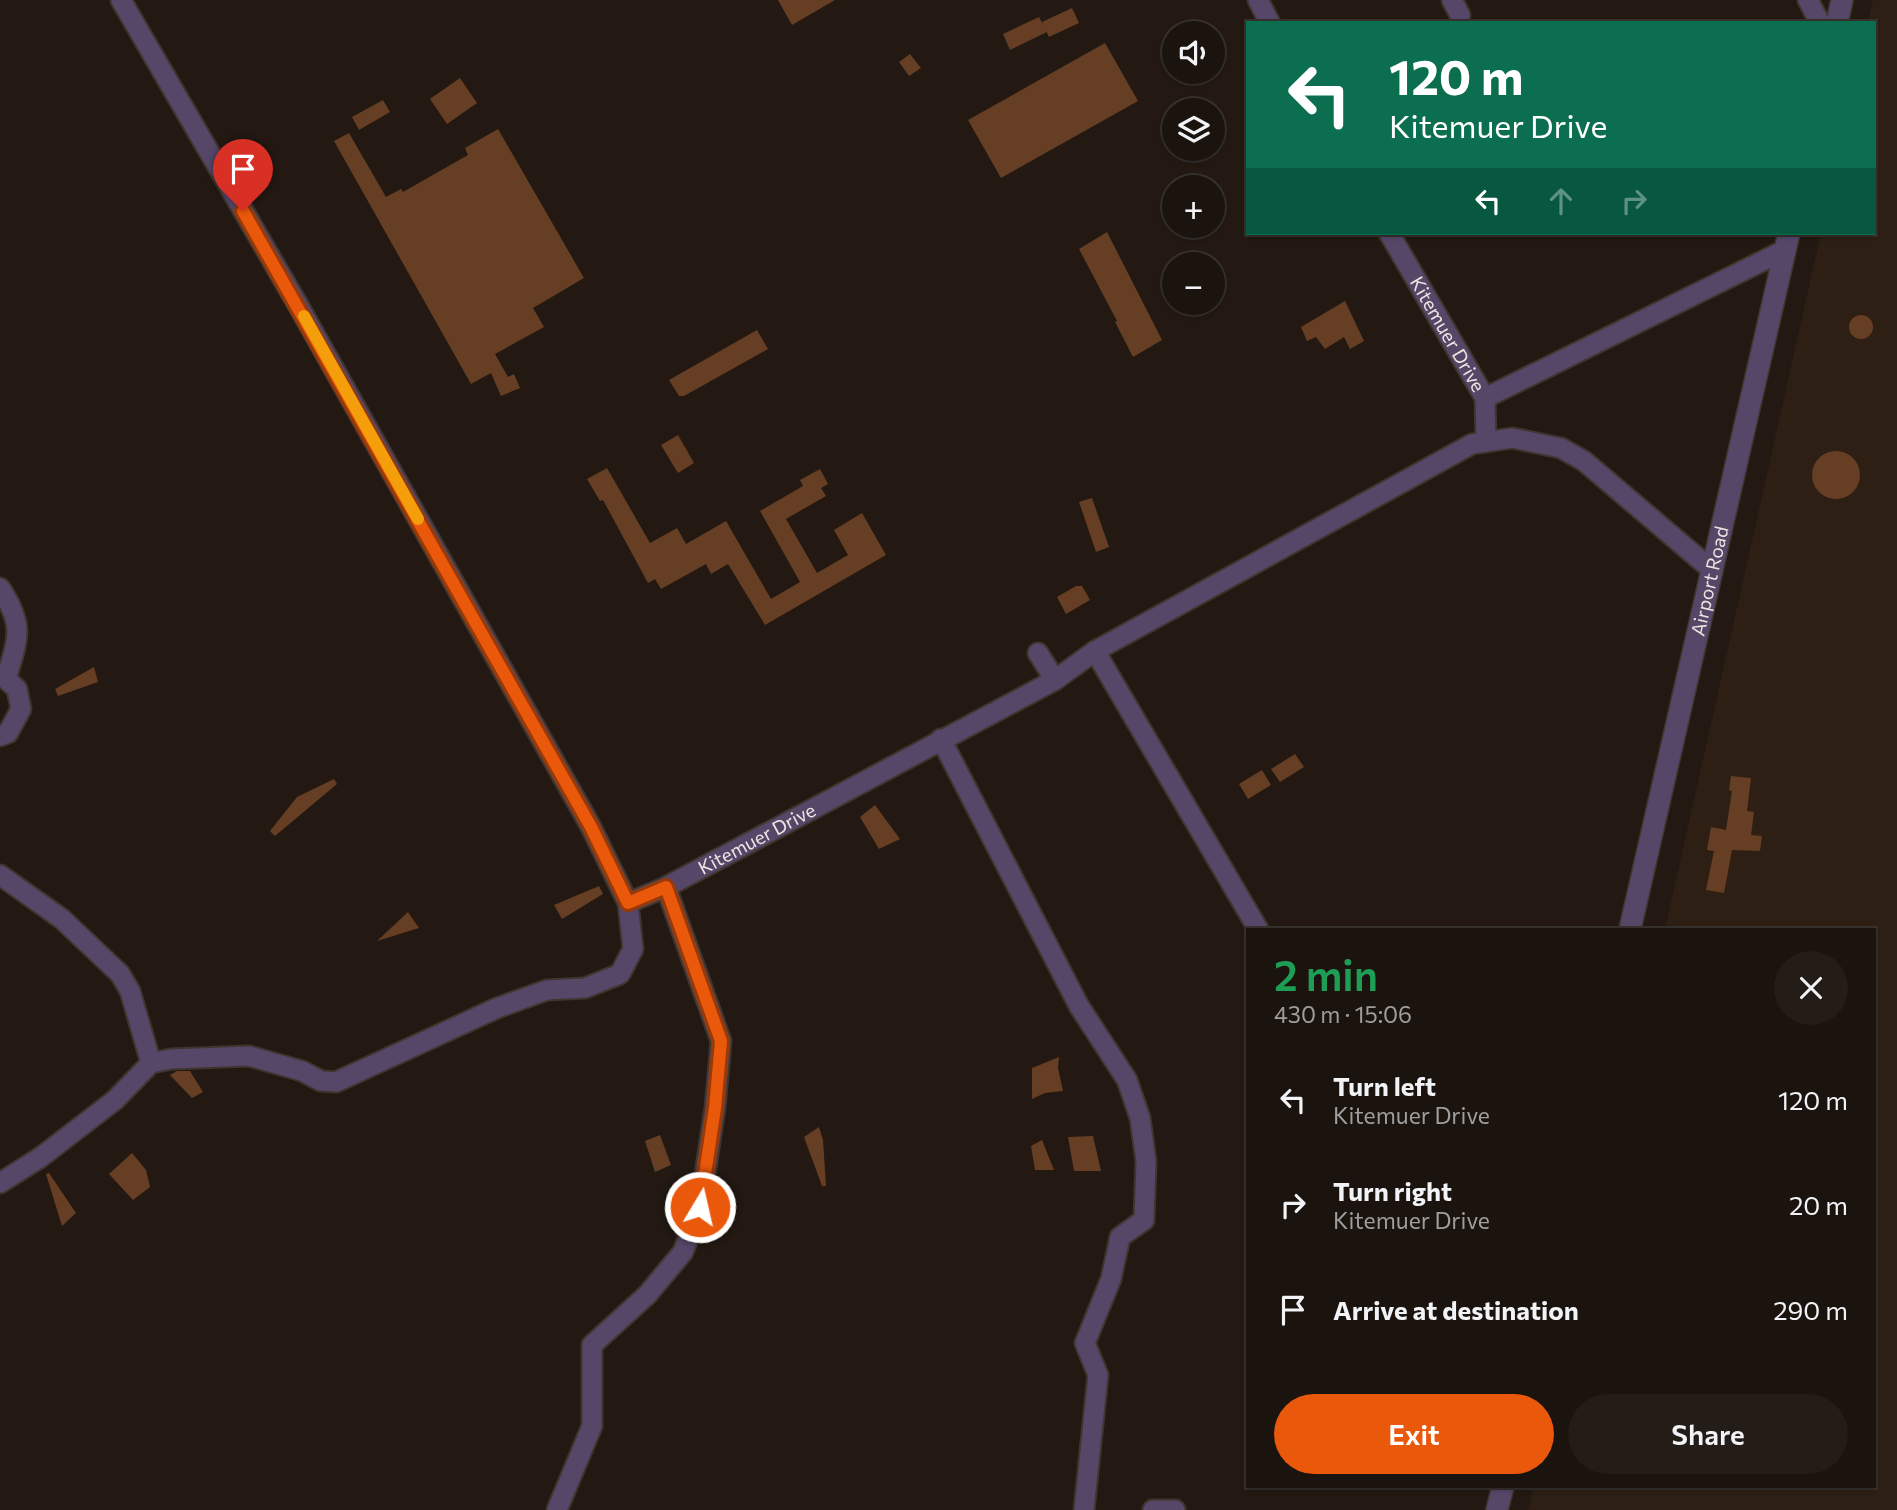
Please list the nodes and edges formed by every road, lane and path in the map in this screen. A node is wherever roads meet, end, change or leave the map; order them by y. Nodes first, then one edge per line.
1 (121, 0) edge
2 (1258, 0) edge
3 (1808, 0) edge
4 (1842, 0) edge
5 (1269, 21) edge
6 (1819, 21) edge
7 (1837, 21) edge
8 (1390, 235) edge
9 (1787, 242) edge
10 (1485, 398) junction
11 (1486, 442) junction
12 (1712, 570) junction
13 (0, 588) edge
14 (1095, 651) junction
15 (1038, 653) dead end
16 (1055, 680) junction
17 (0, 736) edge
18 (941, 739) junction
19 (0, 875) edge
20 (666, 887) junction
21 (628, 903) junction
22 (1257, 928) edge
23 (1630, 928) edge
24 (151, 1063) junction
25 (0, 1183) edge
26 (1502, 1488) edge
27 (557, 1510) edge
28 (1084, 1510) edge
29 (1153, 1510) edge
30 (1175, 1510) edge
31 (1497, 1510) edge

1 - 21 street
2 - 5 street
3 - 6 street
4 - 7 street
8 - 10 street, Kitemuer Drive
9 - 10 street
9 - 12 street, Airport Road
10 - 11 street, Kitemuer Drive
11 - 12 street, Kitemuer Drive
11 - 14 street, Kitemuer Drive
12 - 23 street, Airport Road
13 - 17 street
14 - 16 street, Kitemuer Drive
14 - 22 street
15 - 16 street
16 - 18 street, Kitemuer Drive
18 - 20 street, Kitemuer Drive
18 - 28 street
19 - 24 street
20 - 21 street, Kitemuer Drive
20 - 27 street
21 - 24 street
24 - 25 street
26 - 31 street
29 - 30 street

